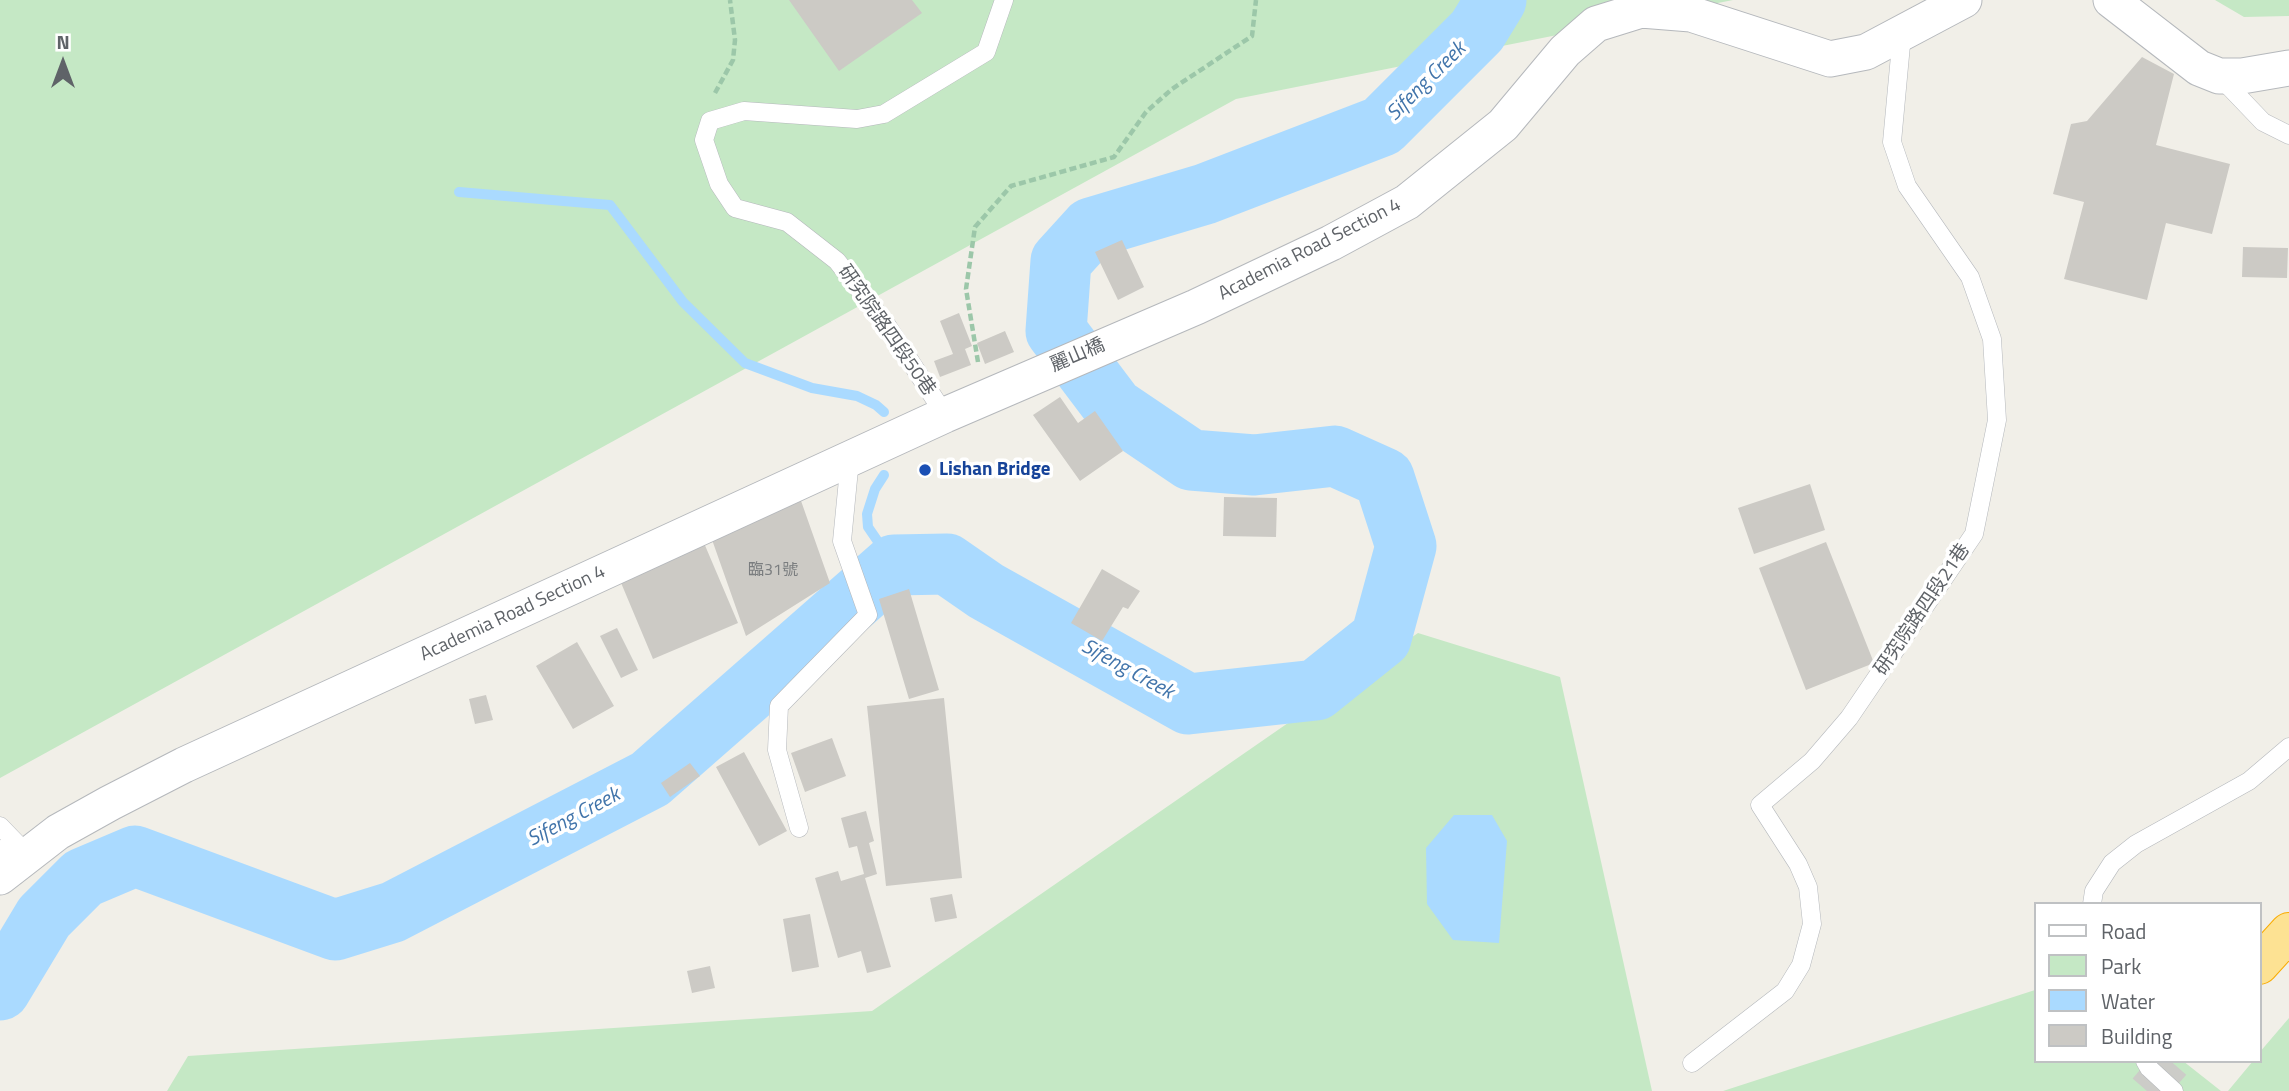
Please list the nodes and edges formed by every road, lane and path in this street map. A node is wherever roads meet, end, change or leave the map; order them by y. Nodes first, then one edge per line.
1 (730, 0) edge
2 (1004, 0) edge
3 (1256, 0) edge
4 (1964, 0) edge
5 (2111, 0) edge
6 (1902, 34) junction
7 (2289, 68) edge
8 (2219, 76) junction
9 (710, 121) junction
10 (2289, 135) edge
11 (1116, 340) joint
12 (1039, 373) joint
13 (985, 397) junction
14 (945, 415) junction
15 (850, 459) junction
16 (2289, 747) edge
17 (0, 826) edge
18 (799, 828) dead end
19 (14, 852) edge
20 (0, 877) edge
21 (2092, 902) edge
22 (2289, 932) edge
23 (2261, 963) edge
24 (1692, 1063) dead end
25 (2146, 1063) edge
26 (2174, 1091) edge

1 - 9 path
2 - 9 lane
3 - 13 path
4 - 6 street, Academia Road Section 4
5 - 8 street
6 - 11 street, Academia Road Section 4
6 - 24 lane, 研究院路四段21巷
7 - 8 street
8 - 10 lane
9 - 14 lane, 研究院路四段50巷
11 - 12 street, 麗山橋
12 - 13 street, Academia Road Section 4
13 - 14 street, Academia Road Section 4
14 - 15 street, Academia Road Section 4
15 - 18 lane
15 - 19 street, Academia Road Section 4
16 - 21 lane
17 - 19 lane
19 - 20 street, Academia Road Section 4
22 - 23 highway
25 - 26 lane

